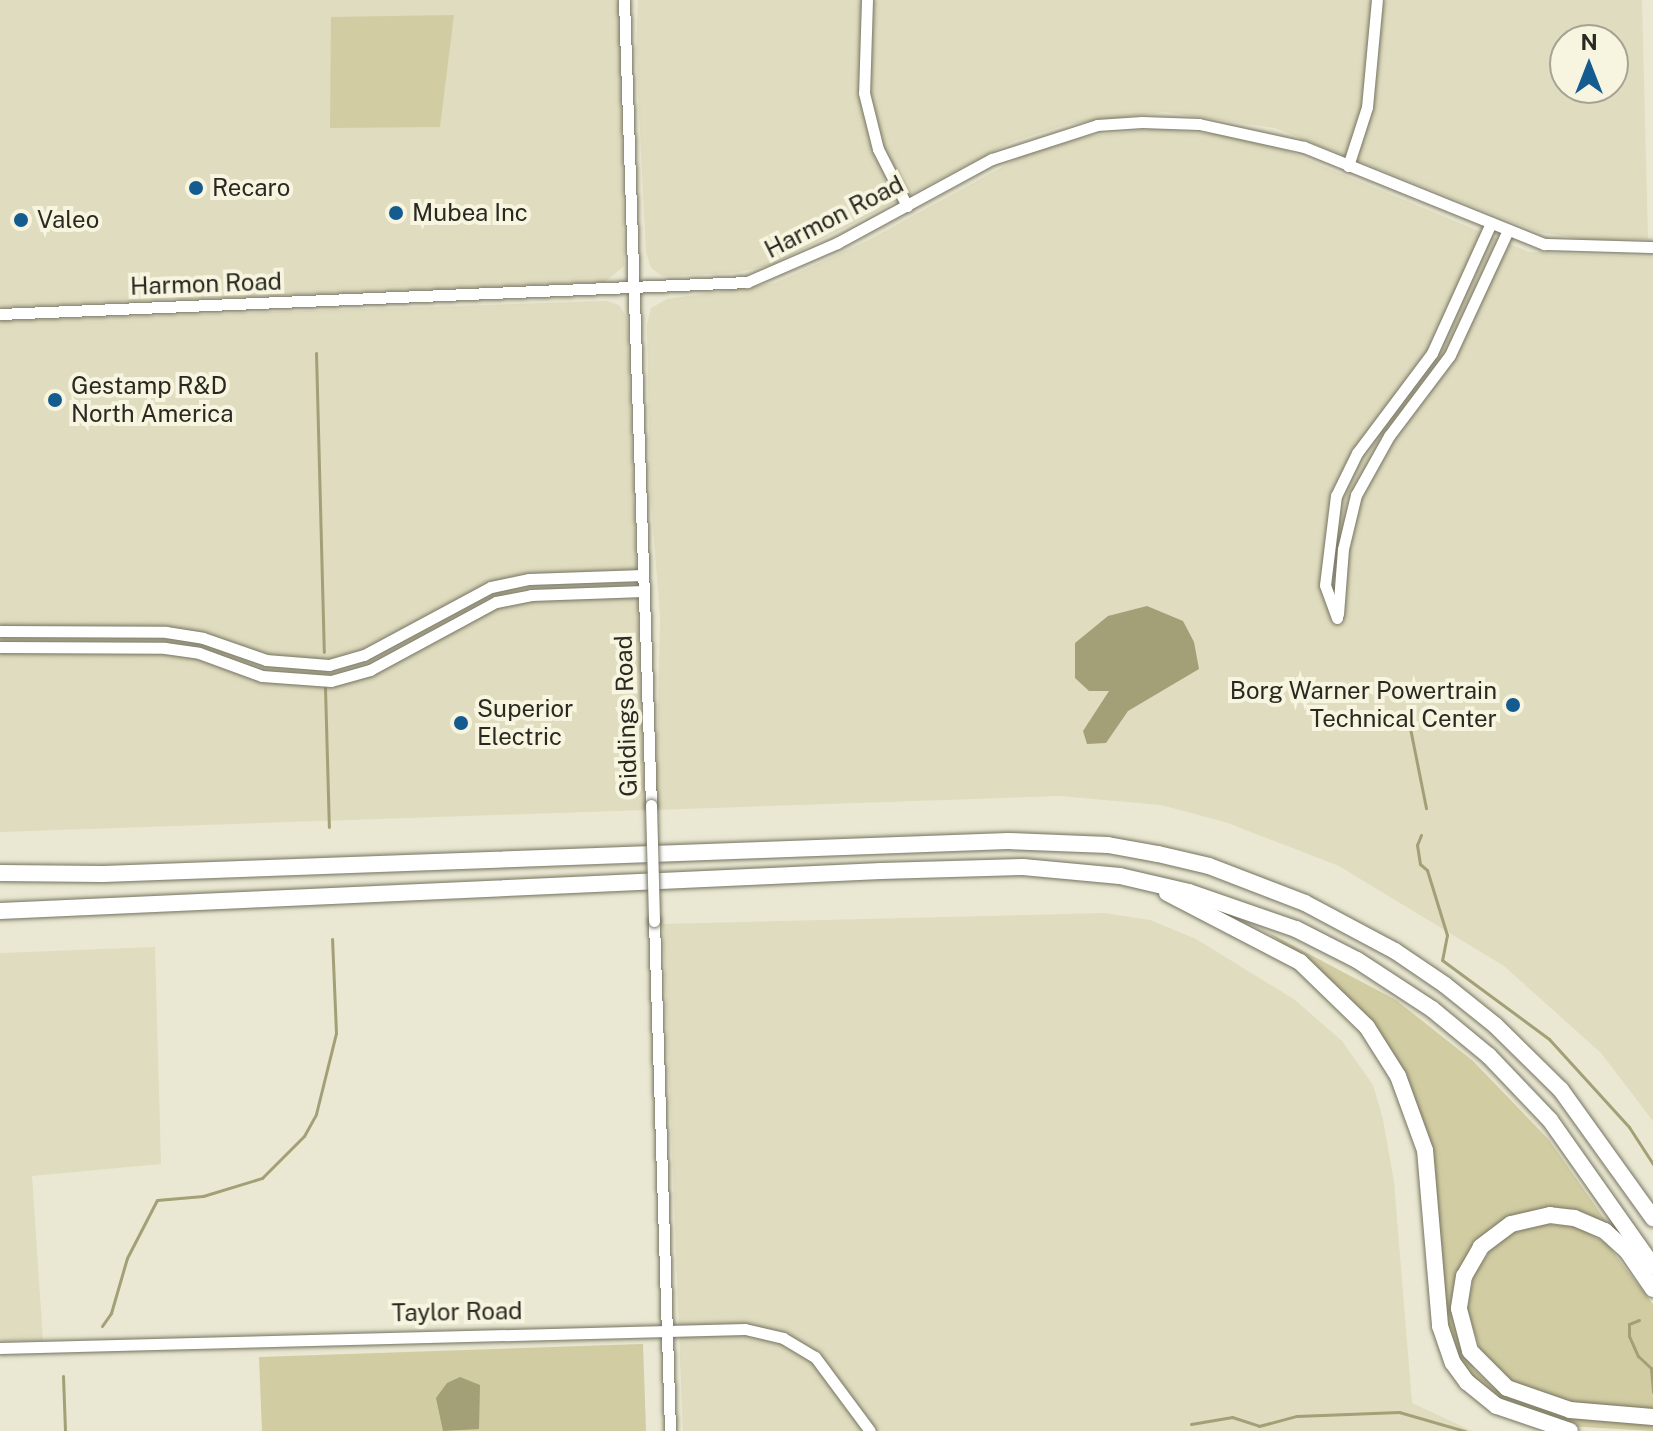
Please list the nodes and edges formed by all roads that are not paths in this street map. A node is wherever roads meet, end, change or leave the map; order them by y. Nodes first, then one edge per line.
1 (624, 0) edge
2 (867, 0) edge
3 (1377, 0) edge
4 (1348, 166) junction
5 (907, 206) junction
6 (1491, 223) junction
7 (1508, 230) junction
8 (1653, 247) edge
9 (634, 289) junction
10 (0, 314) edge
11 (643, 575) junction
12 (644, 591) junction
13 (0, 631) edge
14 (0, 647) edge
15 (0, 873) edge
16 (1144, 882) junction
17 (0, 911) edge
18 (1653, 1218) edge
19 (1653, 1266) edge
20 (1653, 1289) edge
21 (667, 1330) junction
22 (0, 1348) edge
23 (1653, 1417) edge
24 (670, 1431) edge
25 (870, 1431) edge
26 (1570, 1431) edge

1 - 9 street, Giddings Road
2 - 5 street
3 - 4 street
4 - 5 street, Harmon Road
4 - 6 street, Harmon Road
5 - 9 street, Harmon Road
6 - 7 street, Harmon Road
6 - 7 street
7 - 8 street, Harmon Road
9 - 10 street, Harmon Road
9 - 11 street, Giddings Road
11 - 12 street, Giddings Road
11 - 13 street
12 - 14 street
12 - 21 street, Giddings Road, bridge
15 - 18 highway
16 - 17 highway
16 - 19 highway
16 - 26 highway
20 - 23 highway
21 - 22 street, Taylor Road
21 - 24 street, Giddings Road
21 - 25 street, Taylor Road

